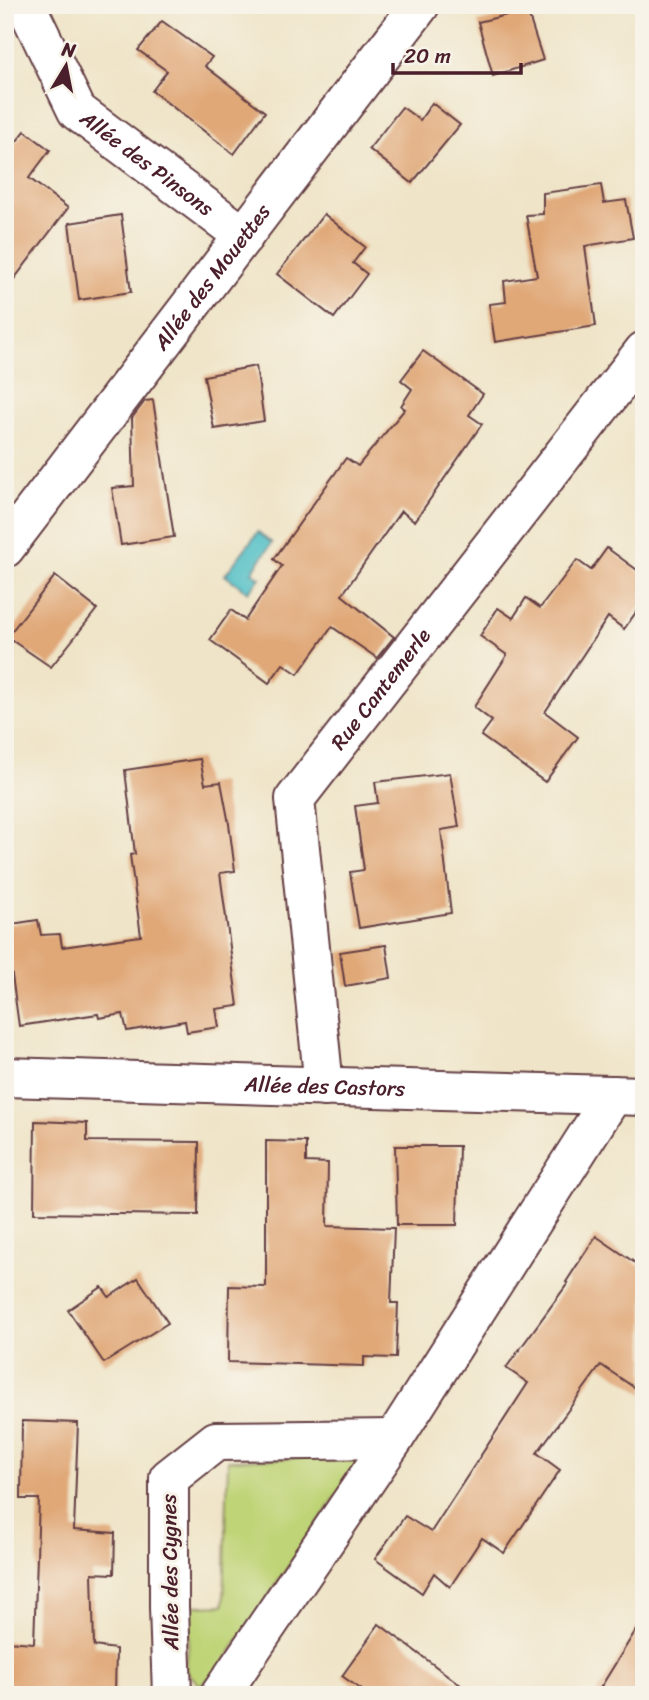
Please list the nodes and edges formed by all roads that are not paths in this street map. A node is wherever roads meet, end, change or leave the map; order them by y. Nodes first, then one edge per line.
1 (26, 5) edge
2 (420, 5) edge
3 (244, 236) junction
4 (644, 351) edge
5 (5, 548) edge
6 (5, 1077) edge
7 (324, 1087) junction
8 (629, 1095) edge
9 (394, 1439) junction
10 (172, 1695) edge
11 (220, 1695) edge

1 - 3 street, Allée des Pinsons
2 - 3 street, Allée des Mouettes
3 - 5 street, Allée des Mouettes
4 - 7 street, Rue Cantemerle
6 - 7 street, Allée des Castors
7 - 8 street, Allée des Castors
8 - 9 street
9 - 10 street, Allée des Cygnes
9 - 11 street

